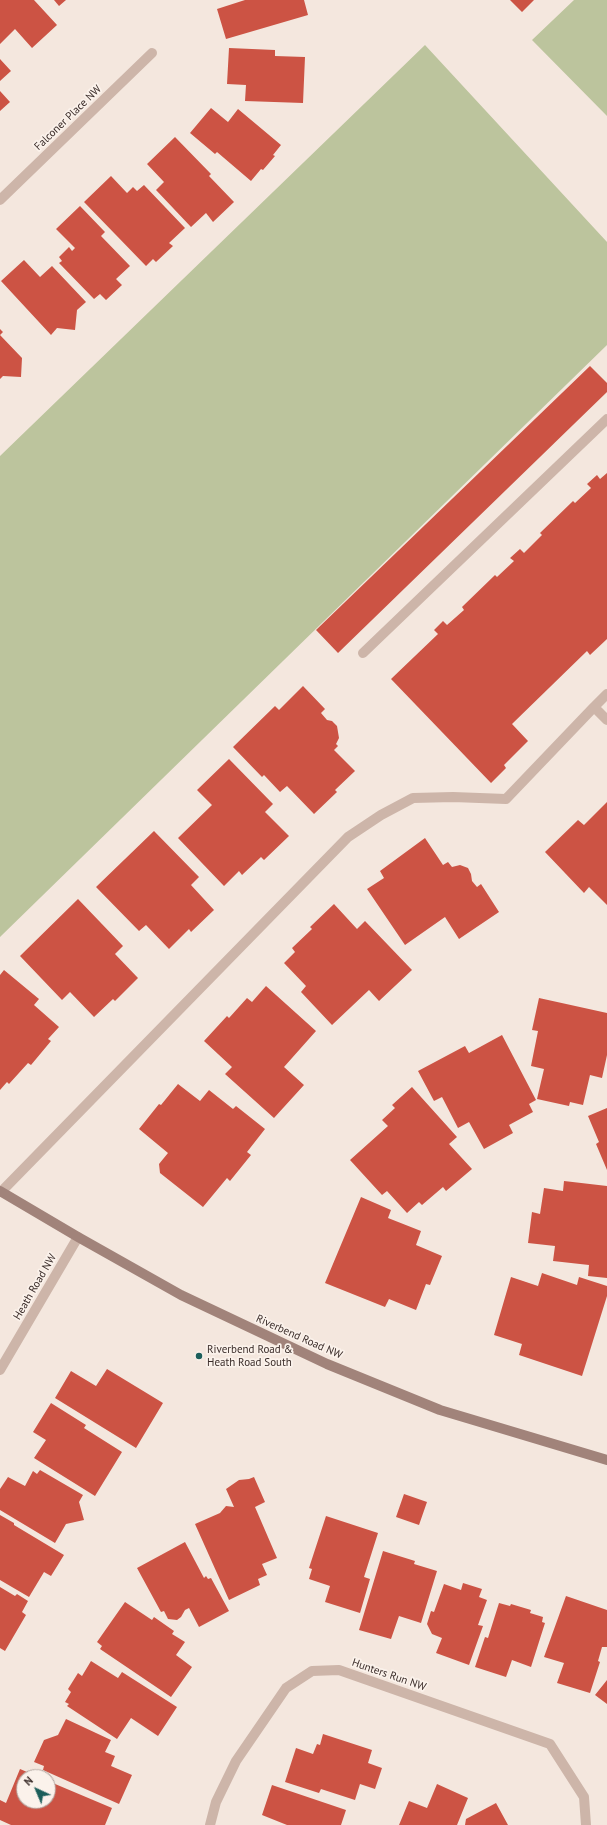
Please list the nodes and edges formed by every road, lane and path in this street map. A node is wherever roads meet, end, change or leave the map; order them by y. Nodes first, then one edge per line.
1 (152, 53) dead end
2 (0, 200) edge
3 (607, 419) edge
4 (363, 653) dead end
5 (607, 694) edge
6 (594, 707) junction
7 (607, 720) edge
8 (0, 1191) edge
9 (78, 1237) junction
10 (0, 1370) edge
11 (607, 1460) edge
12 (210, 1825) edge
13 (586, 1825) edge

1 - 2 street, Falconer Place NW
3 - 4 street
5 - 6 street
6 - 7 street
6 - 8 street
8 - 9 main road, Riverbend Road NW
9 - 10 street, Heath Road NW
9 - 11 main road, Riverbend Road NW
12 - 13 street, Hunters Run NW

